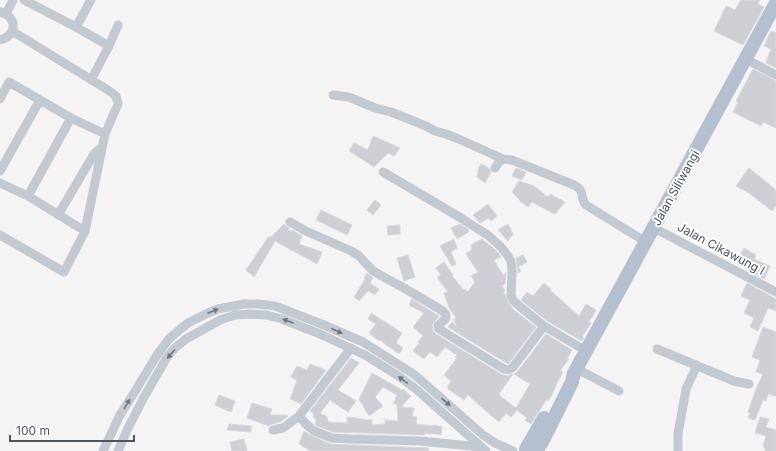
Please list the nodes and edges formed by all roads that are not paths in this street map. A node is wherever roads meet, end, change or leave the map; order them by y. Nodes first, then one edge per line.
1 (13, 0) edge
2 (24, 0) edge
3 (91, 0) edge
4 (776, 3) edge
5 (3, 13) edge
6 (118, 25) dead end
7 (76, 27) junction
8 (12, 31) junction
9 (0, 40) edge
10 (109, 46) junction
11 (746, 59) junction
12 (776, 75) edge
13 (91, 80) junction
14 (333, 95) dead end
15 (0, 99) edge
16 (40, 100) junction
17 (71, 118) junction
18 (105, 134) junction
19 (102, 147) junction
20 (503, 159) junction
21 (495, 168) dead end
22 (0, 171) edge
23 (383, 172) dead end
24 (0, 183) edge
25 (28, 196) junction
26 (58, 215) junction
27 (290, 222) dead end
28 (654, 228) junction
29 (85, 231) junction
30 (0, 235) edge
31 (646, 242) junction
32 (776, 292) edge
33 (544, 326) junction
34 (351, 348) junction
35 (657, 349) dead end
36 (379, 352) junction
37 (586, 352) junction
38 (372, 360) junction
39 (697, 365) junction
40 (576, 371) junction
41 (749, 384) dead end
42 (620, 391) dead end
43 (299, 416) junction
44 (273, 430) dead end
45 (483, 449) edge
46 (103, 451) edge
47 (118, 451) edge
48 (523, 451) edge
49 (678, 451) edge

1 - 5 street
2 - 7 street
3 - 7 street
4 - 11 main road, Jalan Siliwangi
5 - 8 street
6 - 10 street
7 - 10 street
8 - 9 street
8 - 13 street
10 - 13 street
11 - 12 street
11 - 28 main road, Jalan Siliwangi
13 - 18 street
14 - 20 street
15 - 16 street
16 - 17 street
16 - 22 street
17 - 18 street
17 - 25 street
18 - 19 street
19 - 26 street
19 - 29 street
20 - 21 street
20 - 31 street
23 - 33 street
24 - 25 street
25 - 26 street
26 - 29 street
27 - 33 street
28 - 31 main road, Jalan Siliwangi
28 - 32 street, Jalan Cikawung I
29 - 30 street
31 - 37 main road, Jalan Siliwangi
33 - 37 street
34 - 38 street
34 - 43 street
34 -> 47 street
35 - 39 street
36 - 38 street
46 -> 36 street
36 -> 48 street
37 - 40 main road, Jalan Siliwangi
45 -> 38 street
39 - 41 street
39 - 49 street
40 - 42 street
40 - 48 main road, Jalan Siliwangi
43 - 44 street
43 - 45 street

